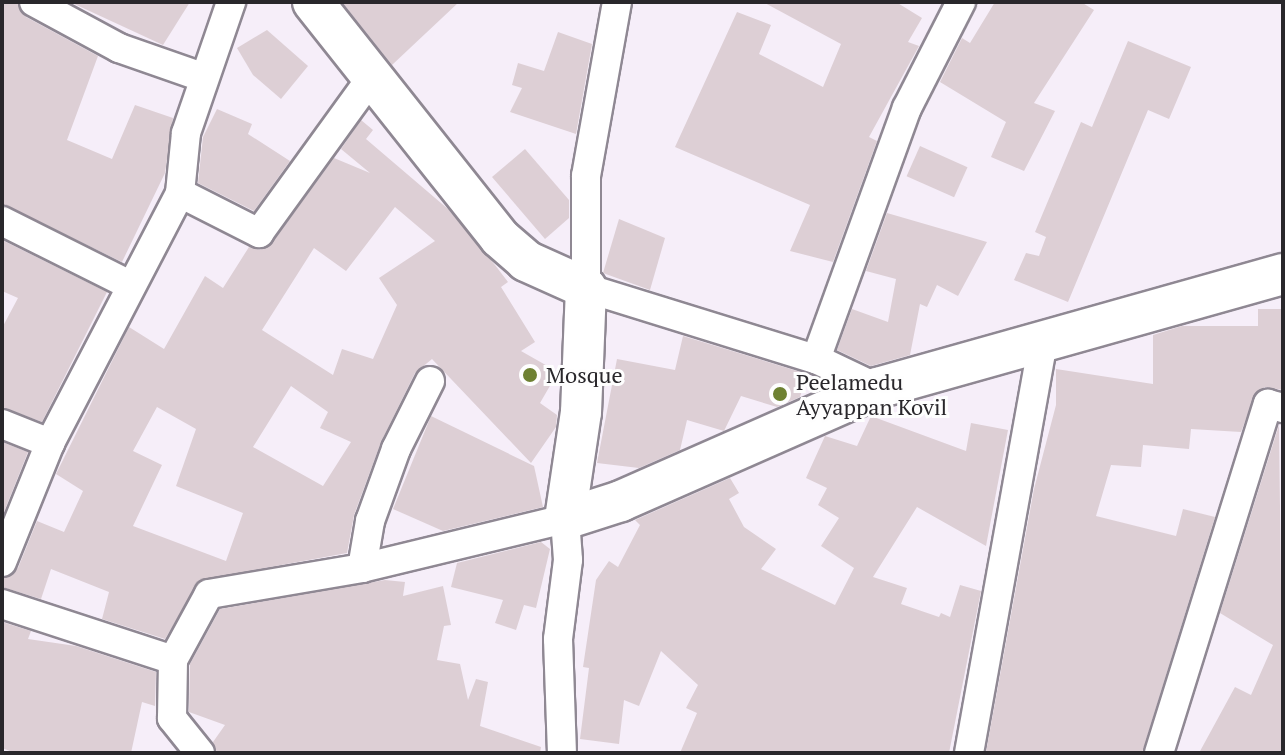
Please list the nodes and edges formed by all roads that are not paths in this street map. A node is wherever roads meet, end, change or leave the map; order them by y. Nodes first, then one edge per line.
1 (34, 2) edge
2 (231, 2) edge
3 (313, 2) edge
4 (617, 2) edge
5 (961, 2) edge
6 (202, 77) junction
7 (371, 78) junction
8 (180, 193) junction
9 (2, 221) edge
10 (1283, 274) edge
11 (130, 285) junction
12 (586, 288) junction
13 (1044, 338) junction
14 (816, 359) junction
15 (430, 381) dead end
16 (877, 388) junction
17 (1283, 408) edge
18 (2, 424) edge
19 (50, 443) junction
20 (565, 519) junction
21 (2, 562) edge
22 (362, 568) junction
23 (2, 604) edge
24 (173, 660) junction
25 (200, 753) edge
26 (562, 753) edge
27 (969, 753) edge
28 (1159, 753) edge

1 - 6 street
2 - 6 street
3 - 7 street
4 - 12 street
5 - 14 street
6 - 8 street
7 - 8 street
7 - 12 street
8 - 11 street
9 - 11 street
10 - 13 street
11 - 19 street
12 - 14 street
12 - 20 street
13 - 16 street
13 - 27 street
14 - 16 street
15 - 22 street
16 - 20 street
17 - 28 street
18 - 19 street
19 - 21 street
20 - 22 street
20 - 26 street
22 - 24 street
23 - 24 street
24 - 25 street

